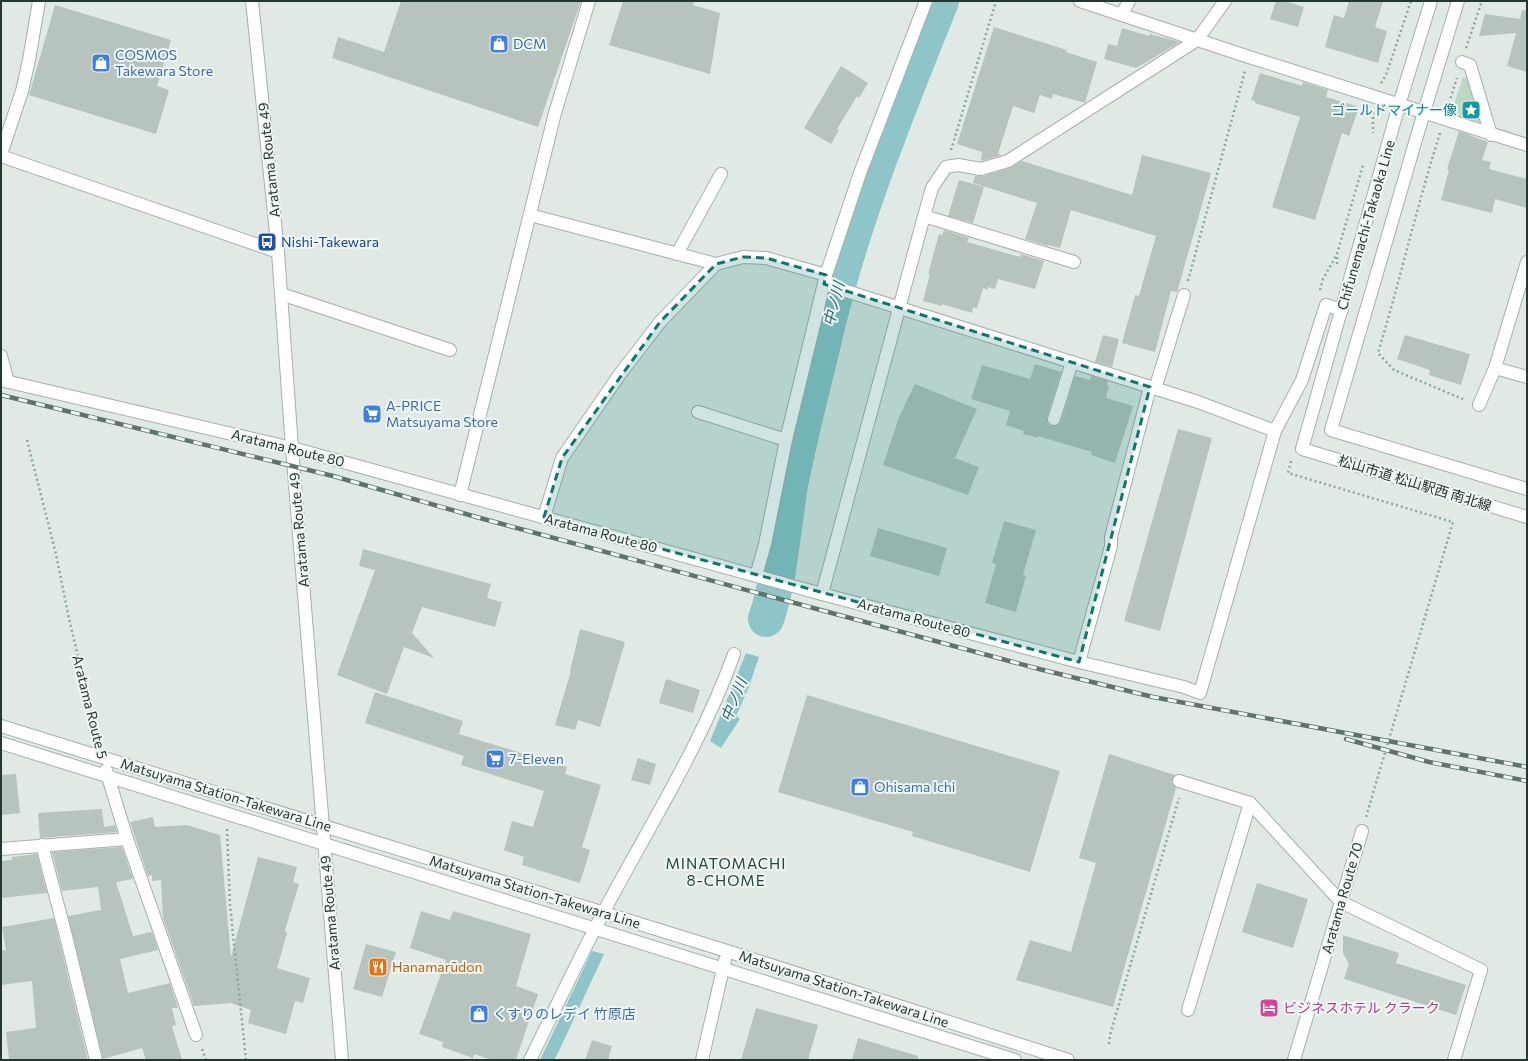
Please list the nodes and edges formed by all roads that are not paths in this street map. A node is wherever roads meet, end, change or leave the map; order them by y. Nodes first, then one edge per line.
1 (39, 1) edge
2 (252, 1) edge
3 (589, 1) edge
4 (926, 1) edge
5 (1080, 1) edge
6 (1129, 1) edge
7 (1225, 1) edge
8 (1431, 1) edge
9 (1458, 1) edge
10 (1122, 14) junction
11 (1197, 40) junction
12 (1462, 62) road end
13 (1399, 105) junction
14 (1424, 112) junction
15 (1491, 134) junction
16 (1527, 145) edge
17 (1, 155) edge
18 (721, 174) dead end
19 (530, 215) junction
20 (924, 216) junction
21 (278, 252) junction
22 (677, 254) junction
23 (1074, 262) dead end
24 (1527, 262) edge
25 (716, 264) junction
26 (828, 282) junction
27 (281, 294) junction
28 (1184, 295) road end
29 (900, 307) junction
30 (1342, 310) junction
31 (450, 350) dead end
32 (1, 356) edge
33 (1072, 362) junction
34 (1495, 368) junction
35 (1527, 377) edge
36 (4, 381) edge
37 (1152, 388) junction
38 (1479, 405) road end
39 (698, 412) dead end
40 (1054, 419) dead end
41 (1331, 430) joint
42 (1275, 431) junction
43 (786, 440) junction
44 (292, 448) junction
45 (1302, 450) joint
46 (1527, 489) edge
47 (460, 494) junction
48 (544, 517) junction
49 (1527, 517) edge
50 (762, 577) junction
51 (822, 594) junction
52 (734, 654) dead end
53 (1079, 662) junction
54 (1, 726) edge
55 (1, 743) edge
56 (102, 757) junction
57 (108, 775) junction
58 (1181, 784) road end
59 (1247, 802) junction
60 (323, 825) junction
61 (1362, 831) road end
62 (126, 839) junction
63 (324, 843) junction
64 (42, 845) junction
65 (1, 849) edge
66 (1341, 902) junction
67 (602, 914) junction
68 (595, 929) junction
69 (727, 952) junction
70 (723, 967) junction
71 (1188, 1010) dead end
72 (196, 1035) dead end
73 (96, 1060) edge
74 (342, 1060) edge
75 (530, 1060) edge
76 (702, 1060) edge
77 (1015, 1060) edge
78 (1068, 1060) edge
79 (1294, 1060) edge
80 (1454, 1060) edge

1 - 17 street
2 - 21 street, Aratama Route 49
3 - 19 street
4 - 26 street
5 - 10 street
6 - 10 street
7 - 11 street
8 - 13 street, Chifunemachi-Takaoka Line
9 - 14 street, Chifunemachi-Takaoka Line
10 - 11 street
11 - 13 street
11 - 20 street
12 - 15 street
13 - 14 street
13 - 30 street, Chifunemachi-Takaoka Line
14 - 15 street
14 - 41 street, Chifunemachi-Takaoka Line
15 - 16 street
17 - 21 street
18 - 22 street
19 - 22 street
19 - 47 street
20 - 23 street
20 - 29 street
21 - 27 street, Aratama Route 49
22 - 25 street
24 - 34 street
25 - 26 street
25 - 48 street
26 - 29 street
26 - 43 street
27 - 31 street
27 - 44 street, Aratama Route 49
28 - 37 street
29 - 33 street
29 - 51 street
30 - 42 street
30 - 45 street, Chifunemachi-Takaoka Line
32 - 36 street
33 - 37 street
33 - 40 street
34 - 35 street
34 - 38 street
36 - 44 street, Aratama Route 80
37 - 42 street
37 - 53 street
39 - 43 street
41 - 46 street, 松山市道 松山駅西 南北線
42 - 53 street, Aratama Route 80
43 - 50 street
44 - 47 street, Aratama Route 80
44 - 60 street, Aratama Route 49
45 - 49 street, 松山市道 松山駅西 南北線
47 - 48 street, Aratama Route 80
48 - 50 street, Aratama Route 80
50 - 51 street, Aratama Route 80
51 - 53 street, Aratama Route 80
52 - 67 street
54 - 56 street, Matsuyama Station-Takewara Line
55 - 57 street, Matsuyama Station-Takewara Line
56 - 57 street, Aratama Route 5
56 - 60 street, Matsuyama Station-Takewara Line
57 - 62 street, Aratama Route 5
57 - 63 street, Matsuyama Station-Takewara Line
58 - 59 street
59 - 66 street
59 - 71 street
60 - 63 street, Aratama Route 49
60 - 67 street, Matsuyama Station-Takewara Line
61 - 66 street, Aratama Route 70
62 - 64 street
62 - 72 street, Aratama Route 5
63 - 68 street, Matsuyama Station-Takewara Line
63 - 74 street, Aratama Route 49
64 - 65 street
64 - 73 street
66 - 79 street, Aratama Route 70
66 - 80 street
67 - 68 street
67 - 69 street, Matsuyama Station-Takewara Line
68 - 70 street, Matsuyama Station-Takewara Line
68 - 75 street
69 - 70 street
69 - 78 street, Matsuyama Station-Takewara Line
70 - 76 street
70 - 77 street, Matsuyama Station-Takewara Line

